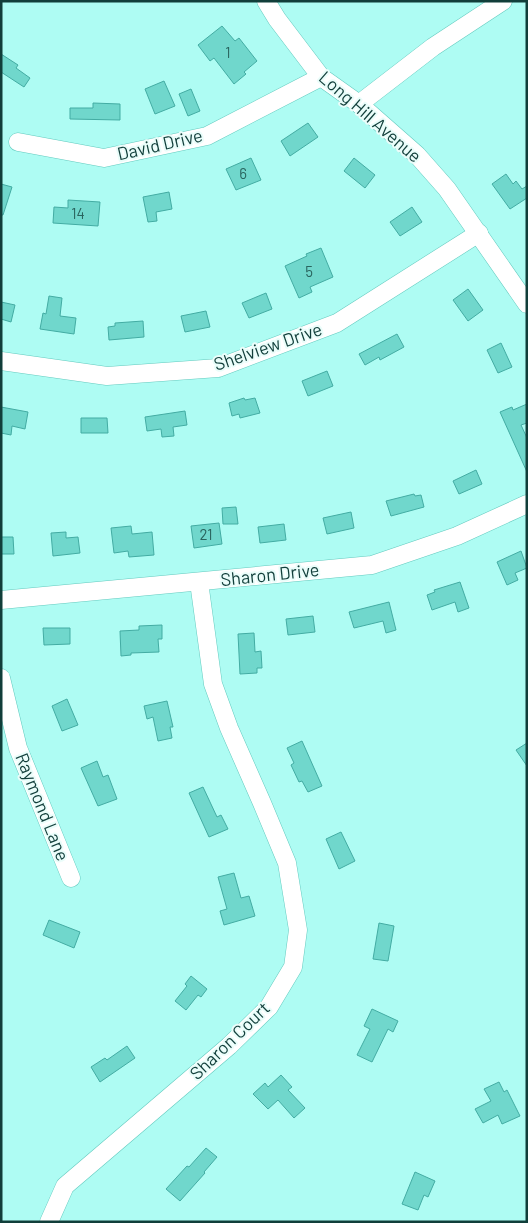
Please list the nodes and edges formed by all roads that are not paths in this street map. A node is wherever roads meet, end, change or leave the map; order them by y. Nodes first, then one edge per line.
1 (266, 1) edge
2 (503, 1) edge
3 (320, 77) junction
4 (359, 104) junction
5 (18, 142) dead end
6 (478, 233) junction
7 (527, 304) edge
8 (1, 361) edge
9 (527, 504) edge
10 (199, 582) junction
11 (1, 600) edge
12 (1, 678) edge
13 (71, 878) dead end
14 (49, 1222) edge

1 - 3 street, Long Hill Avenue
2 - 4 street
3 - 4 street, Long Hill Avenue
3 - 5 street, David Drive
4 - 6 street, Long Hill Avenue
6 - 7 street, Long Hill Avenue
6 - 8 street, Shelview Drive
9 - 10 street, Sharon Drive
10 - 11 street, Sharon Drive
10 - 14 street, Sharon Court
12 - 13 street, Raymond Lane

